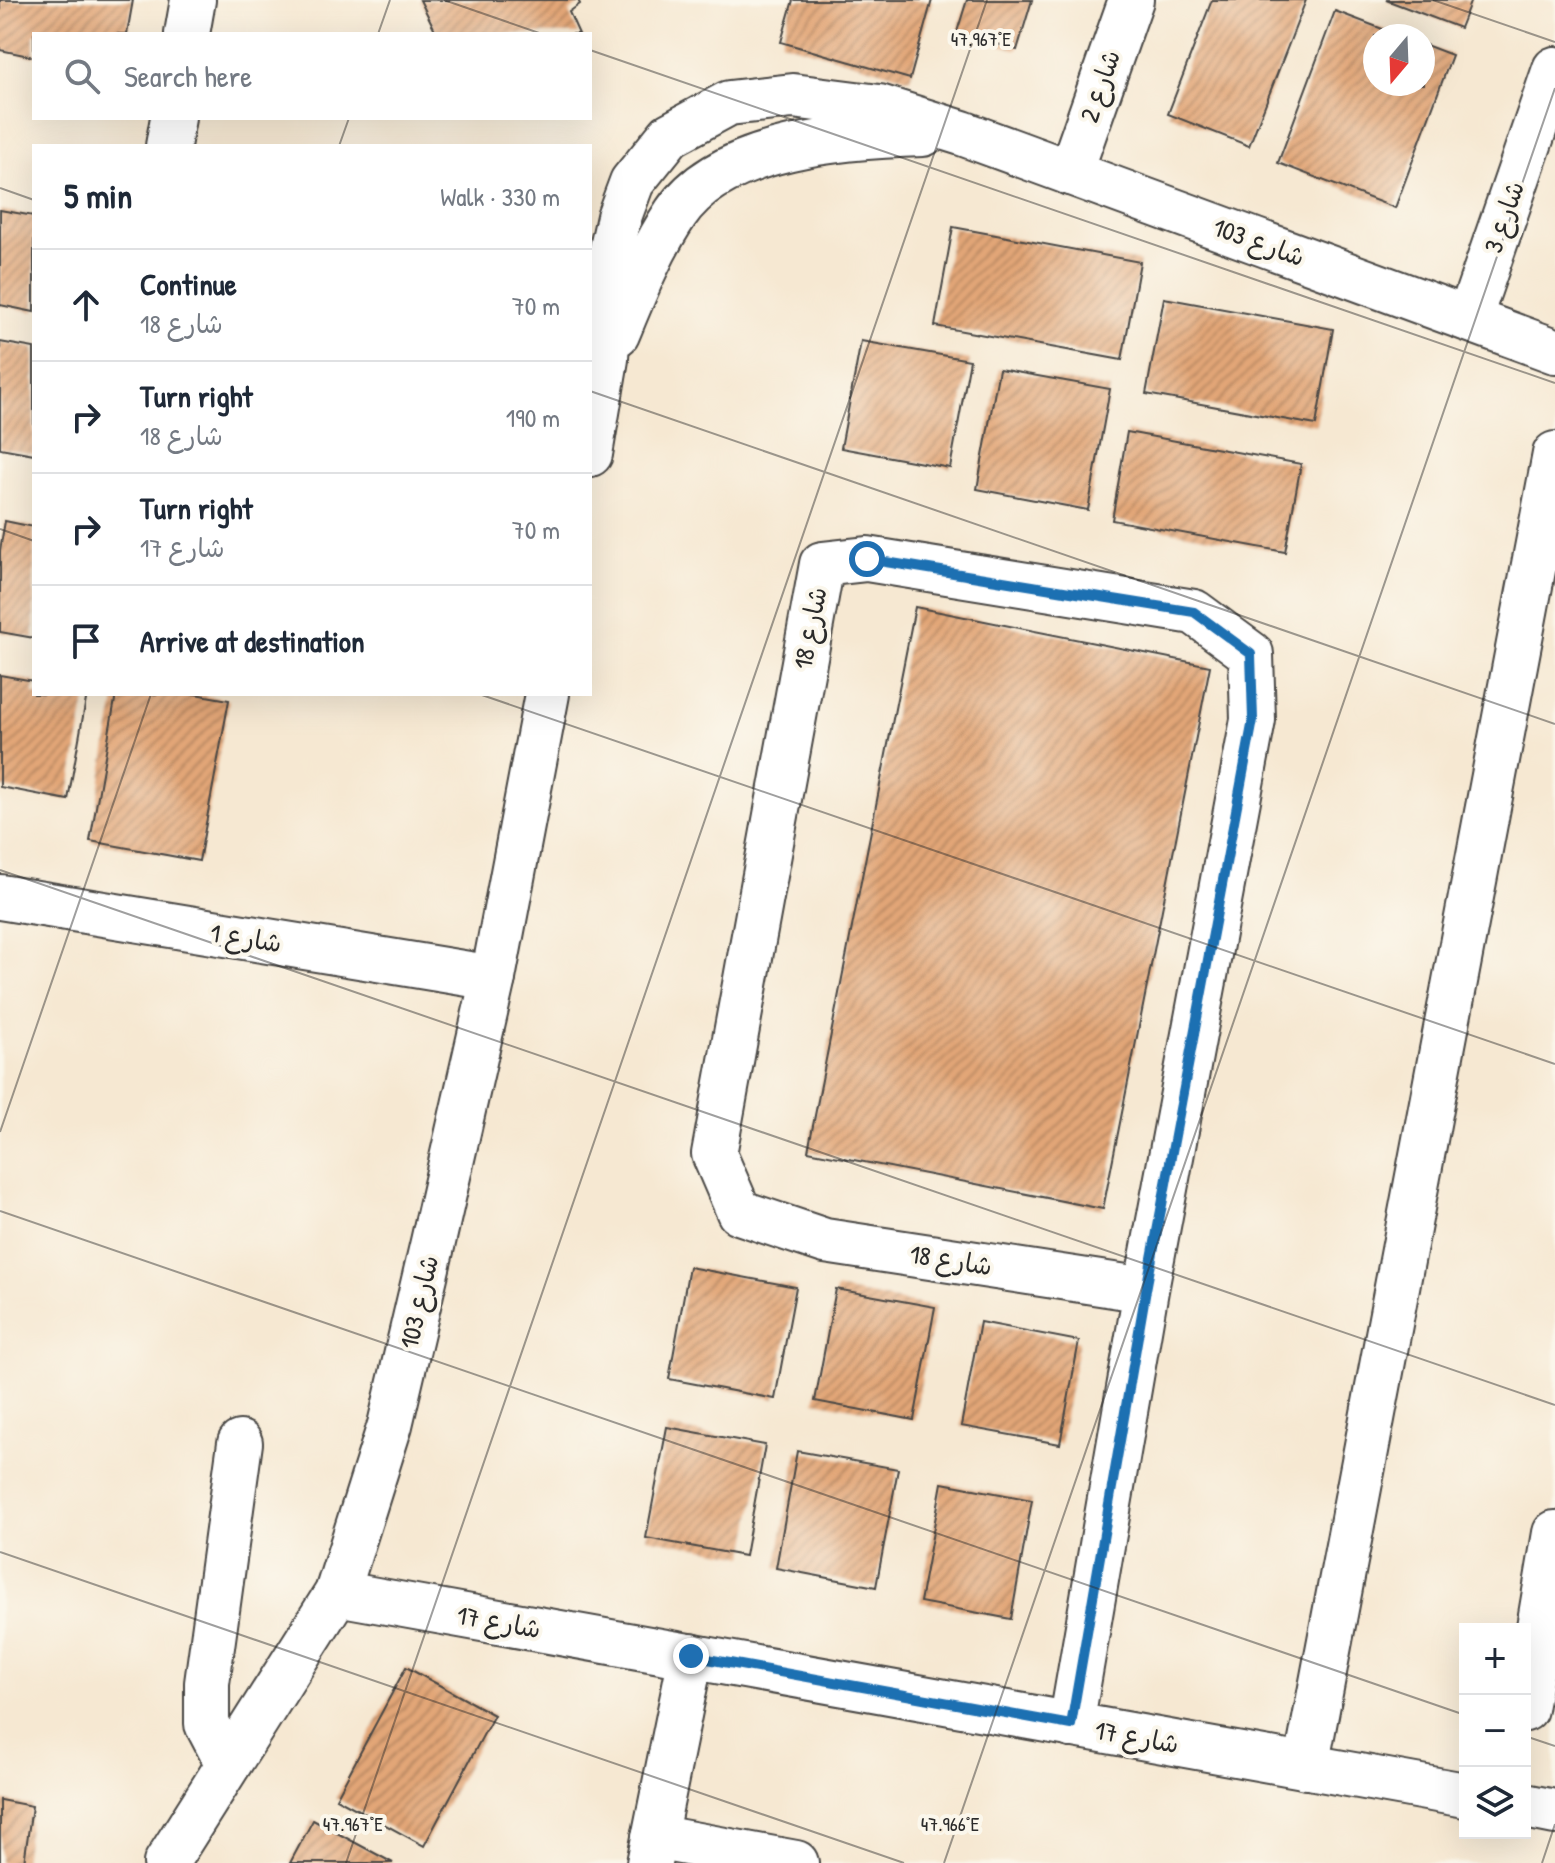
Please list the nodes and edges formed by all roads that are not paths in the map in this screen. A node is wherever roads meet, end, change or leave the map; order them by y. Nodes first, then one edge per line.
1 (193, 0) edge
2 (1131, 0) edge
3 (187, 32) edge
4 (1555, 69) edge
5 (173, 120) edge
6 (962, 133) junction
7 (168, 144) edge
8 (1070, 173) junction
9 (1469, 319) junction
10 (1555, 351) edge
11 (606, 359) junction
12 (592, 442) edge
13 (1555, 454) edge
14 (547, 696) edge
15 (0, 897) edge
16 (493, 978) junction
17 (1146, 1290) junction
18 (240, 1443) dead end
19 (1555, 1533) edge
20 (337, 1593) junction
21 (691, 1656) junction
22 (1527, 1695) edge
23 (1071, 1725) junction
24 (228, 1764) junction
25 (1306, 1767) junction
26 (1459, 1794) edge
27 (1531, 1807) edge
28 (1555, 1812) edge
29 (651, 1850) edge
30 (166, 1863) edge
31 (796, 1863) edge

1 - 3 street
2 - 8 street, شارع 2
4 - 9 street, شارع 3
5 - 7 street
6 - 8 street, شارع 103
6 - 11 street, شارع 103
6 - 11 street, شارع 103
8 - 9 street, شارع 103
9 - 10 street, شارع 103
11 - 12 street, شارع 103
13 - 25 street
14 - 16 street, شارع 103
15 - 16 street, شارع 1
16 - 20 street, شارع 103
17 - 17 street, شارع 18
17 - 23 street, شارع 18
18 - 24 street
19 - 22 street
20 - 21 street, شارع 17
20 - 24 street, شارع 103
21 - 23 street, شارع 17
21 - 29 street
23 - 25 street, شارع 17
24 - 30 street, شارع 103
25 - 26 street, شارع 17
27 - 28 street
29 - 31 street

